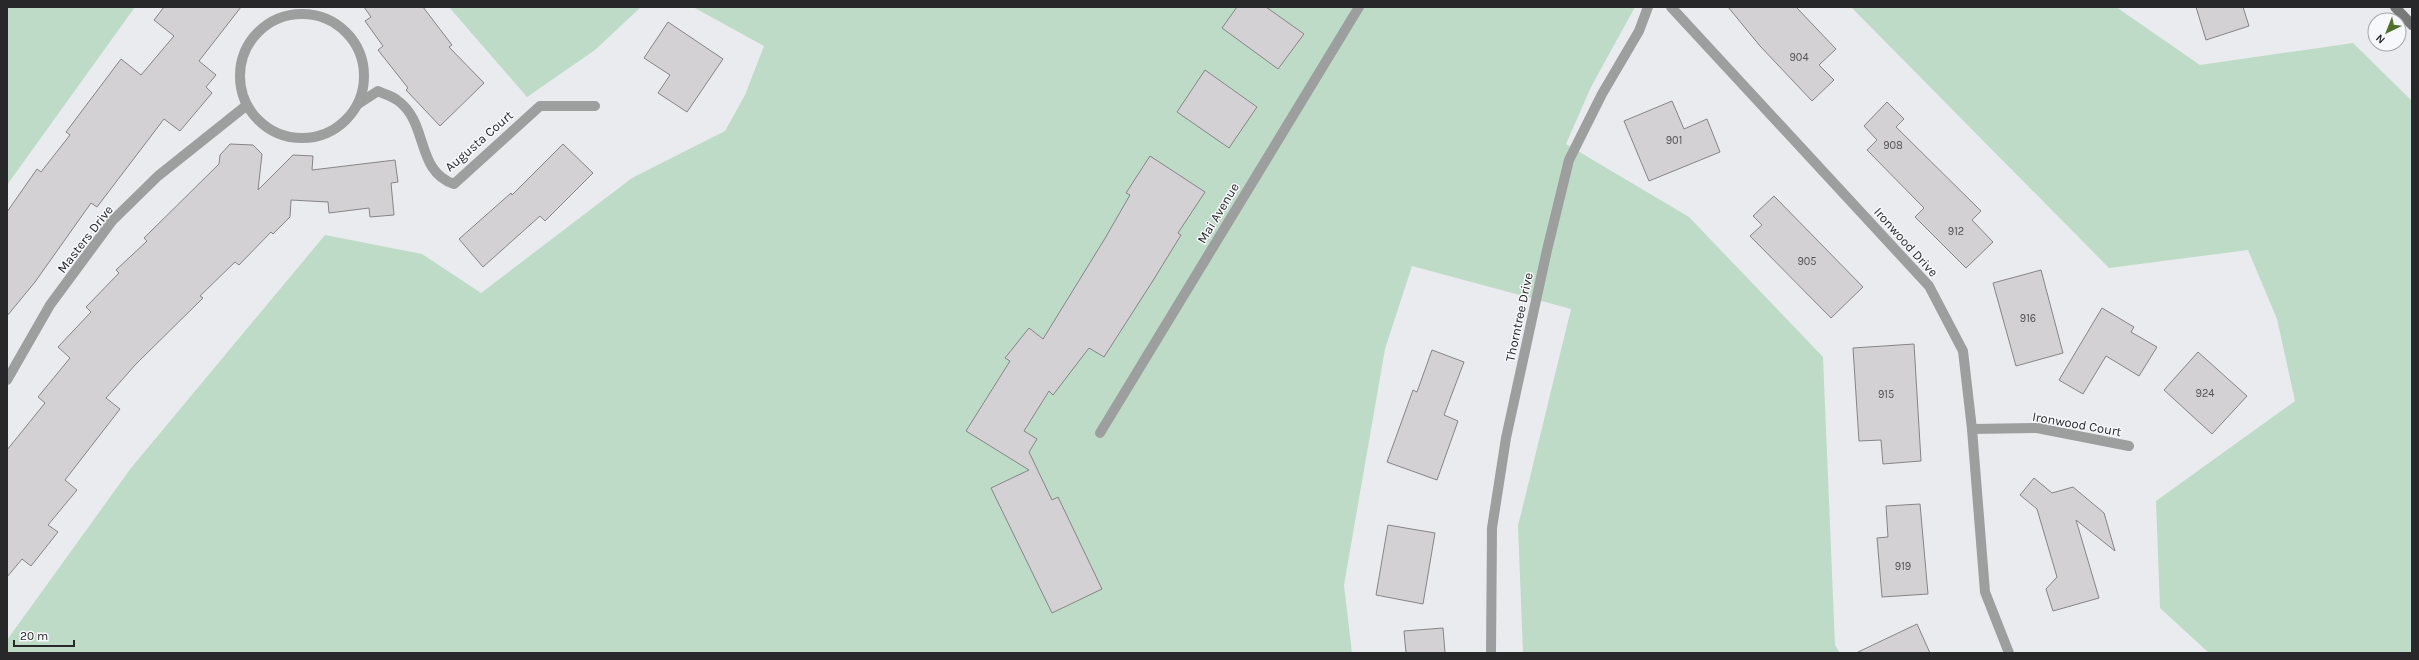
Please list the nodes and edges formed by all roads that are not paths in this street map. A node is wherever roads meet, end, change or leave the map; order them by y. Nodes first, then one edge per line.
1 (1359, 7) edge
2 (1648, 7) edge
3 (1671, 7) edge
4 (2395, 7) edge
5 (290, 11) edge
6 (2412, 25) edge
7 (358, 104) junction
8 (247, 105) junction
9 (595, 106) dead end
10 (7, 380) edge
11 (1972, 429) junction
12 (1100, 433) dead end
13 (2129, 446) dead end
14 (1491, 653) edge
15 (2009, 653) edge

1 - 12 street, Mai Avenue
2 - 14 street, Thorntree Drive
3 - 11 street, Ironwood Drive
4 - 6 main road
5 - 7 street
5 - 8 street
7 - 8 street
7 - 9 street, Augusta Court
8 - 10 street, Masters Drive
11 - 13 street, Ironwood Court
11 - 15 street, Ironwood Drive

